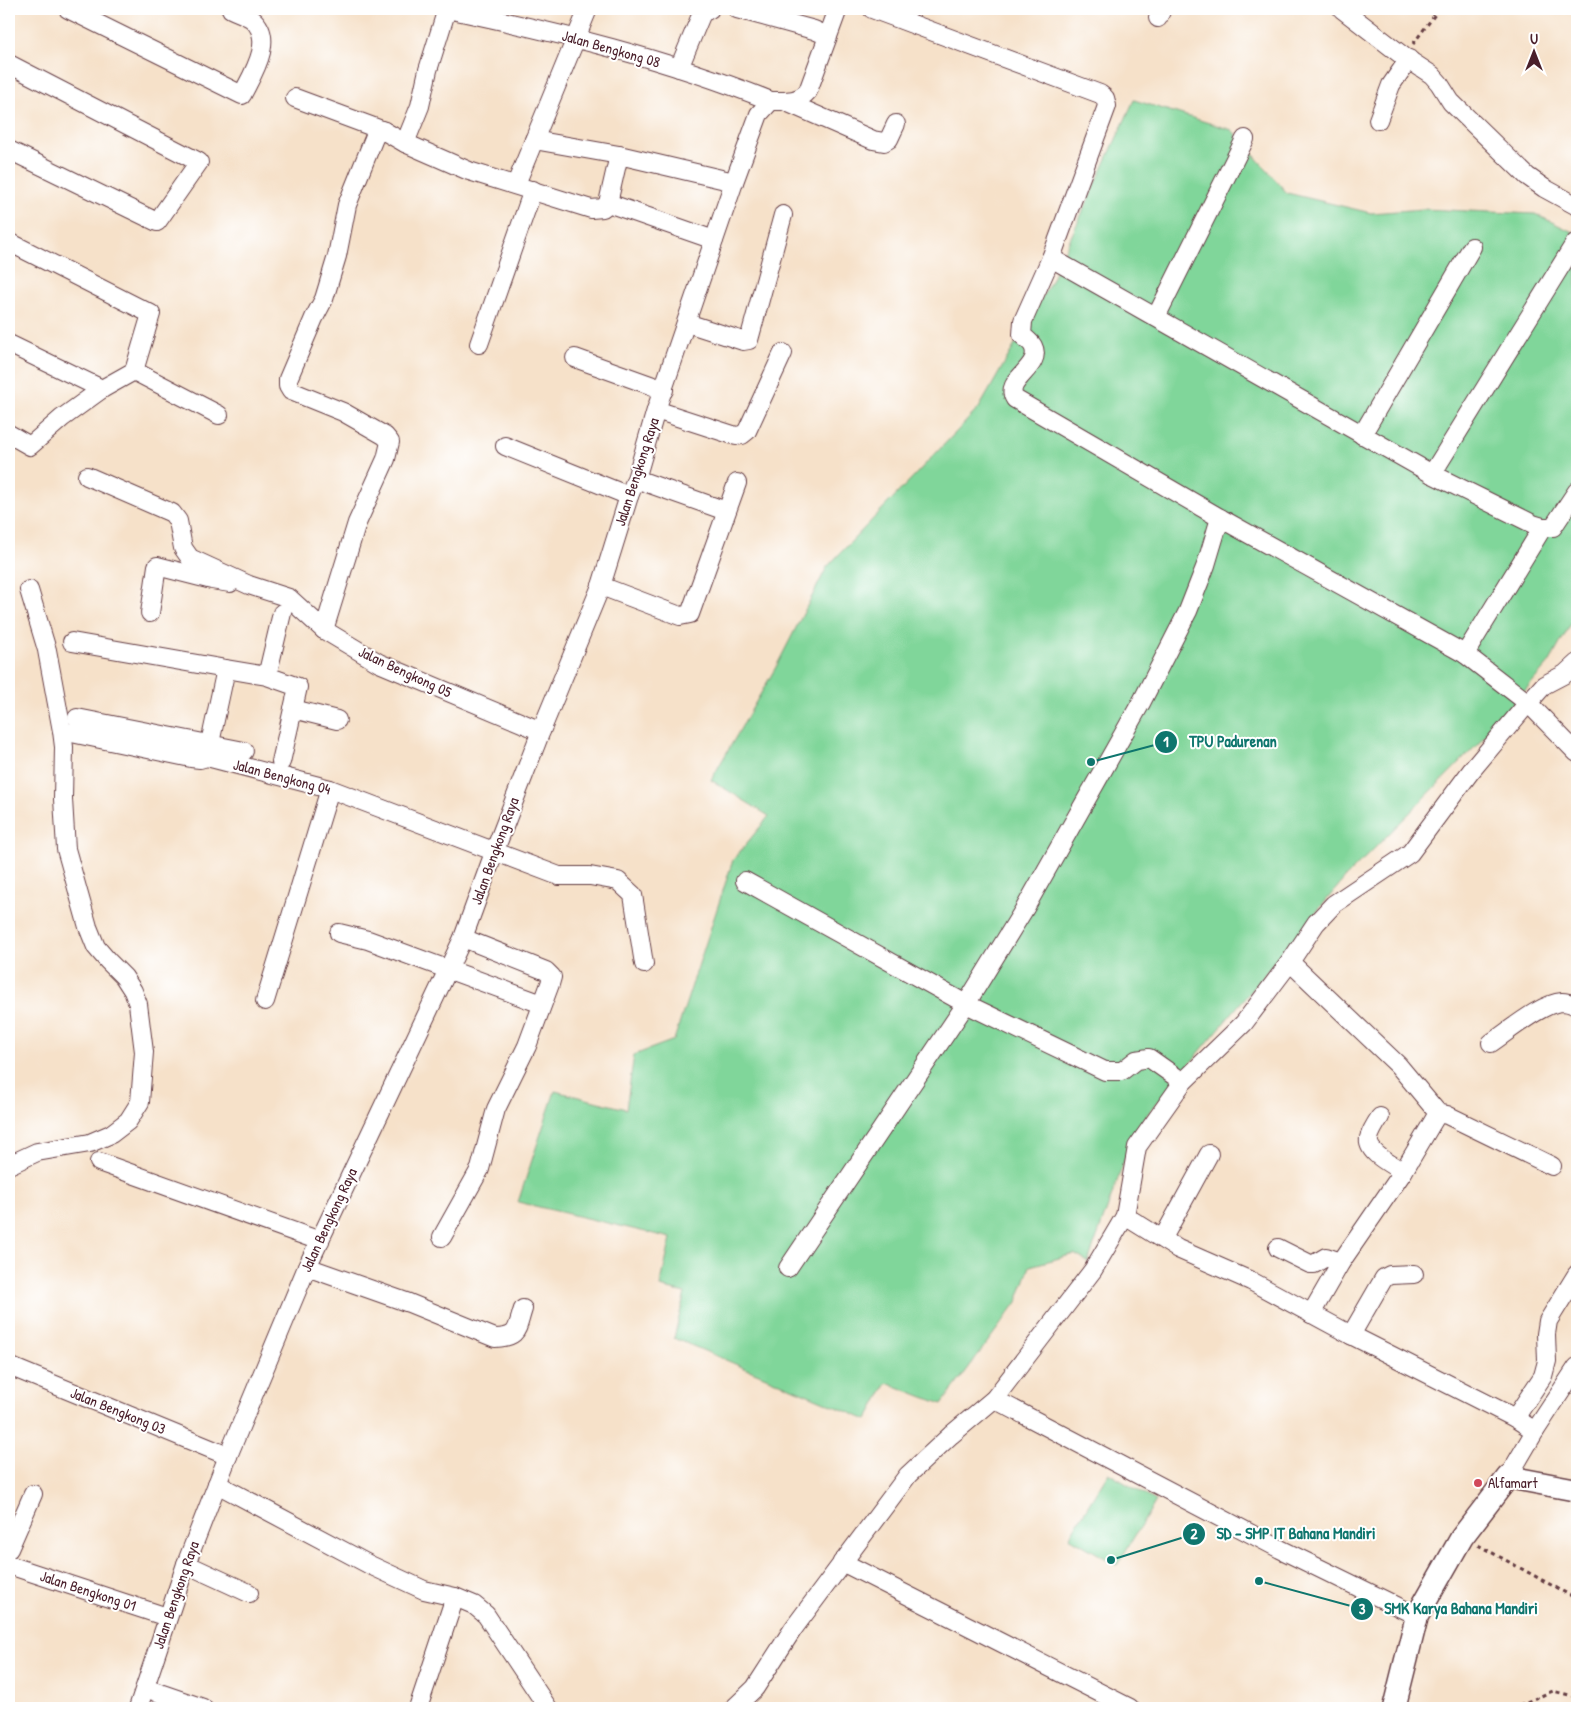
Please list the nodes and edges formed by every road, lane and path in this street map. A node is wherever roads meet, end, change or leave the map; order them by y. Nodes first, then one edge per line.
1 (68, 9) edge
2 (231, 9) edge
3 (447, 9) edge
4 (588, 9) edge
5 (710, 9) edge
6 (737, 9) edge
7 (838, 9) edge
8 (872, 9) edge
9 (1342, 9) edge
10 (1439, 9) edge
11 (828, 36) junction
12 (576, 38) junction
13 (1406, 58) junction
14 (9, 64) edge
15 (679, 68) junction
16 (295, 98) dead end
17 (778, 101) junction
18 (1378, 120) dead end
19 (896, 124) dead end
20 (384, 131) junction
21 (1245, 139) dead end
22 (534, 140) junction
23 (405, 142) junction
24 (9, 150) edge
25 (619, 155) junction
26 (734, 182) junction
27 (524, 187) junction
28 (608, 203) junction
29 (1577, 206) edge
30 (783, 215) dead end
31 (714, 240) junction
32 (9, 242) edge
33 (1575, 243) dead end
34 (1472, 247) dead end
35 (1051, 258) junction
36 (1156, 317) junction
37 (686, 323) junction
38 (9, 344) edge
39 (479, 344) dead end
40 (783, 354) dead end
41 (574, 358) dead end
42 (134, 372) junction
43 (102, 389) junction
44 (664, 390) junction
45 (656, 410) junction
46 (219, 416) dead end
47 (9, 434) edge
48 (1362, 435) junction
49 (505, 446) dead end
50 (1432, 474) junction
51 (87, 476) dead end
52 (636, 479) junction
53 (737, 483) dead end
54 (1577, 491) edge
55 (629, 496) junction
56 (726, 511) junction
57 (1220, 518) junction
58 (1543, 527) junction
59 (249, 585) junction
60 (601, 586) junction
61 (29, 590) dead end
62 (150, 613) dead end
63 (282, 613) dead end
64 (324, 630) junction
65 (72, 642) dead end
66 (1465, 654) junction
67 (1577, 663) edge
68 (226, 669) junction
69 (267, 676) junction
70 (1528, 703) junction
71 (293, 709) junction
72 (77, 718) dead end
73 (337, 720) dead end
74 (541, 730) junction
75 (62, 731) junction
76 (208, 751) junction
77 (244, 751) dead end
78 (1577, 753) edge
79 (281, 762) dead end
80 (330, 789) junction
81 (494, 850) junction
82 (745, 881) dead end
83 (339, 933) dead end
84 (463, 938) junction
85 (1290, 962) junction
86 (644, 964) dead end
87 (448, 969) junction
88 (266, 1001) dead end
89 (542, 1004) junction
90 (966, 1004) junction
91 (1577, 1006) edge
92 (1491, 1043) dead end
93 (1183, 1082) junction
94 (1438, 1113) junction
95 (1380, 1117) dead end
96 (1209, 1154) dead end
97 (99, 1162) dead end
98 (9, 1165) edge
99 (1552, 1166) dead end
100 (1404, 1172) junction
101 (1125, 1216) junction
102 (442, 1238) dead end
103 (1163, 1238) junction
104 (320, 1241) junction
105 (1278, 1248) dead end
106 (1341, 1262) junction
107 (307, 1267) junction
108 (788, 1268) dead end
109 (1414, 1274) dead end
110 (1577, 1274) edge
111 (523, 1309) dead end
112 (1311, 1314) junction
113 (1351, 1335) junction
114 (9, 1366) edge
115 (1577, 1368) edge
116 (994, 1399) junction
117 (1515, 1418) junction
118 (1534, 1431) junction
119 (228, 1456) junction
120 (1508, 1477) junction
121 (217, 1484) junction
122 (1577, 1490) edge
123 (33, 1494) dead end
124 (1462, 1537) junction
125 (9, 1549) edge
126 (842, 1562) junction
127 (186, 1564) junction
128 (9, 1565) edge
129 (250, 1594) dead end
130 (455, 1597) junction
131 (1577, 1599) edge
132 (1417, 1616) junction
133 (167, 1617) junction
134 (145, 1688) junction
135 (1577, 1697) edge
136 (138, 1708) edge
137 (203, 1708) edge
138 (418, 1708) edge
139 (548, 1708) edge
140 (734, 1708) edge
141 (1130, 1708) edge
142 (1394, 1708) edge
143 (1512, 1708) edge

1 - 2 street
3 - 12 street, Jalan Bengkong 08
3 - 23 street
4 - 12 street
5 - 15 street
6 - 11 street
7 - 11 street
8 - 35 street
9 - 13 street
10 - 13 path
11 - 17 street
12 - 15 street, Jalan Bengkong 08
12 - 22 street
13 - 18 street
13 - 29 street
14 - 24 street
15 - 17 street, Jalan Bengkong 08
16 - 20 street
17 - 19 street, Jalan Bengkong 08
17 - 26 street, Jalan Bengkong Raya
20 - 23 street
20 - 64 street
21 - 36 street
22 - 25 street
22 - 27 street
23 - 27 street
25 - 26 street
25 - 28 street
26 - 31 street, Jalan Bengkong Raya
27 - 28 street
27 - 39 street
28 - 31 street
30 - 37 street
31 - 37 street, Jalan Bengkong Raya
32 - 42 street
33 - 50 street
34 - 48 street
35 - 36 street
35 - 57 street
36 - 48 street
37 - 44 street, Jalan Bengkong Raya
38 - 43 street
40 - 45 street
41 - 44 street
42 - 43 street
42 - 46 street
43 - 47 street
44 - 45 street, Jalan Bengkong Raya
45 - 52 street, Jalan Bengkong Raya
48 - 50 street
49 - 55 street
50 - 58 street
51 - 59 street, Jalan Bengkong 05
52 - 55 street, Jalan Bengkong Raya
52 - 56 street
53 - 56 street
54 - 58 street
55 - 60 street, Jalan Bengkong Raya
56 - 60 street
57 - 66 street
57 - 90 street
58 - 66 street
59 - 62 street
59 - 64 street, Jalan Bengkong 05
60 - 74 street, Jalan Bengkong Raya
61 - 75 street
63 - 69 street
64 - 74 street, Jalan Bengkong 05
65 - 68 street
66 - 70 street
67 - 70 street
68 - 69 street
68 - 76 street
69 - 71 street
70 - 78 street
70 - 85 street
71 - 73 street
71 - 79 street
72 - 76 street
74 - 81 street, Jalan Bengkong Raya
75 - 76 street, Jalan Bengkong 04
75 - 98 street
76 - 77 street
76 - 80 street, Jalan Bengkong 04
80 - 81 street, Jalan Bengkong 04
80 - 88 street
81 - 84 street, Jalan Bengkong Raya
81 - 86 street, Jalan Bengkong 04
82 - 90 street
83 - 87 street
84 - 87 street, Jalan Bengkong Raya
84 - 89 street
85 - 93 street
85 - 94 street
87 - 89 street
87 - 104 street, Jalan Bengkong Raya
89 - 102 street
90 - 93 street
90 - 108 street
91 - 92 street
93 - 101 street
94 - 99 street
94 - 100 street
95 - 100 street
96 - 103 street
97 - 104 street
100 - 106 street
101 - 103 street
101 - 116 street
103 - 112 street
104 - 107 street, Jalan Bengkong Raya
105 - 106 street
106 - 112 street
107 - 111 street
107 - 119 street, Jalan Bengkong Raya
109 - 113 street
110 - 117 street
112 - 113 street
113 - 117 street
114 - 119 street, Jalan Bengkong 03
115 - 118 street
116 - 126 street
116 - 132 street
117 - 118 street
118 - 120 street
119 - 121 street, Jalan Bengkong Raya
120 - 122 main road
120 - 124 main road
121 - 127 street, Jalan Bengkong Raya
121 - 130 street
123 - 125 street
124 - 131 path
124 - 132 main road
126 - 140 street
126 - 141 street
127 - 129 street
127 - 133 street, Jalan Bengkong Raya
128 - 133 street, Jalan Bengkong 01
130 - 138 street
130 - 139 street
132 - 142 main road
133 - 134 street, Jalan Bengkong Raya
134 - 136 street, Jalan Bengkong Raya
134 - 137 street
135 - 143 path

